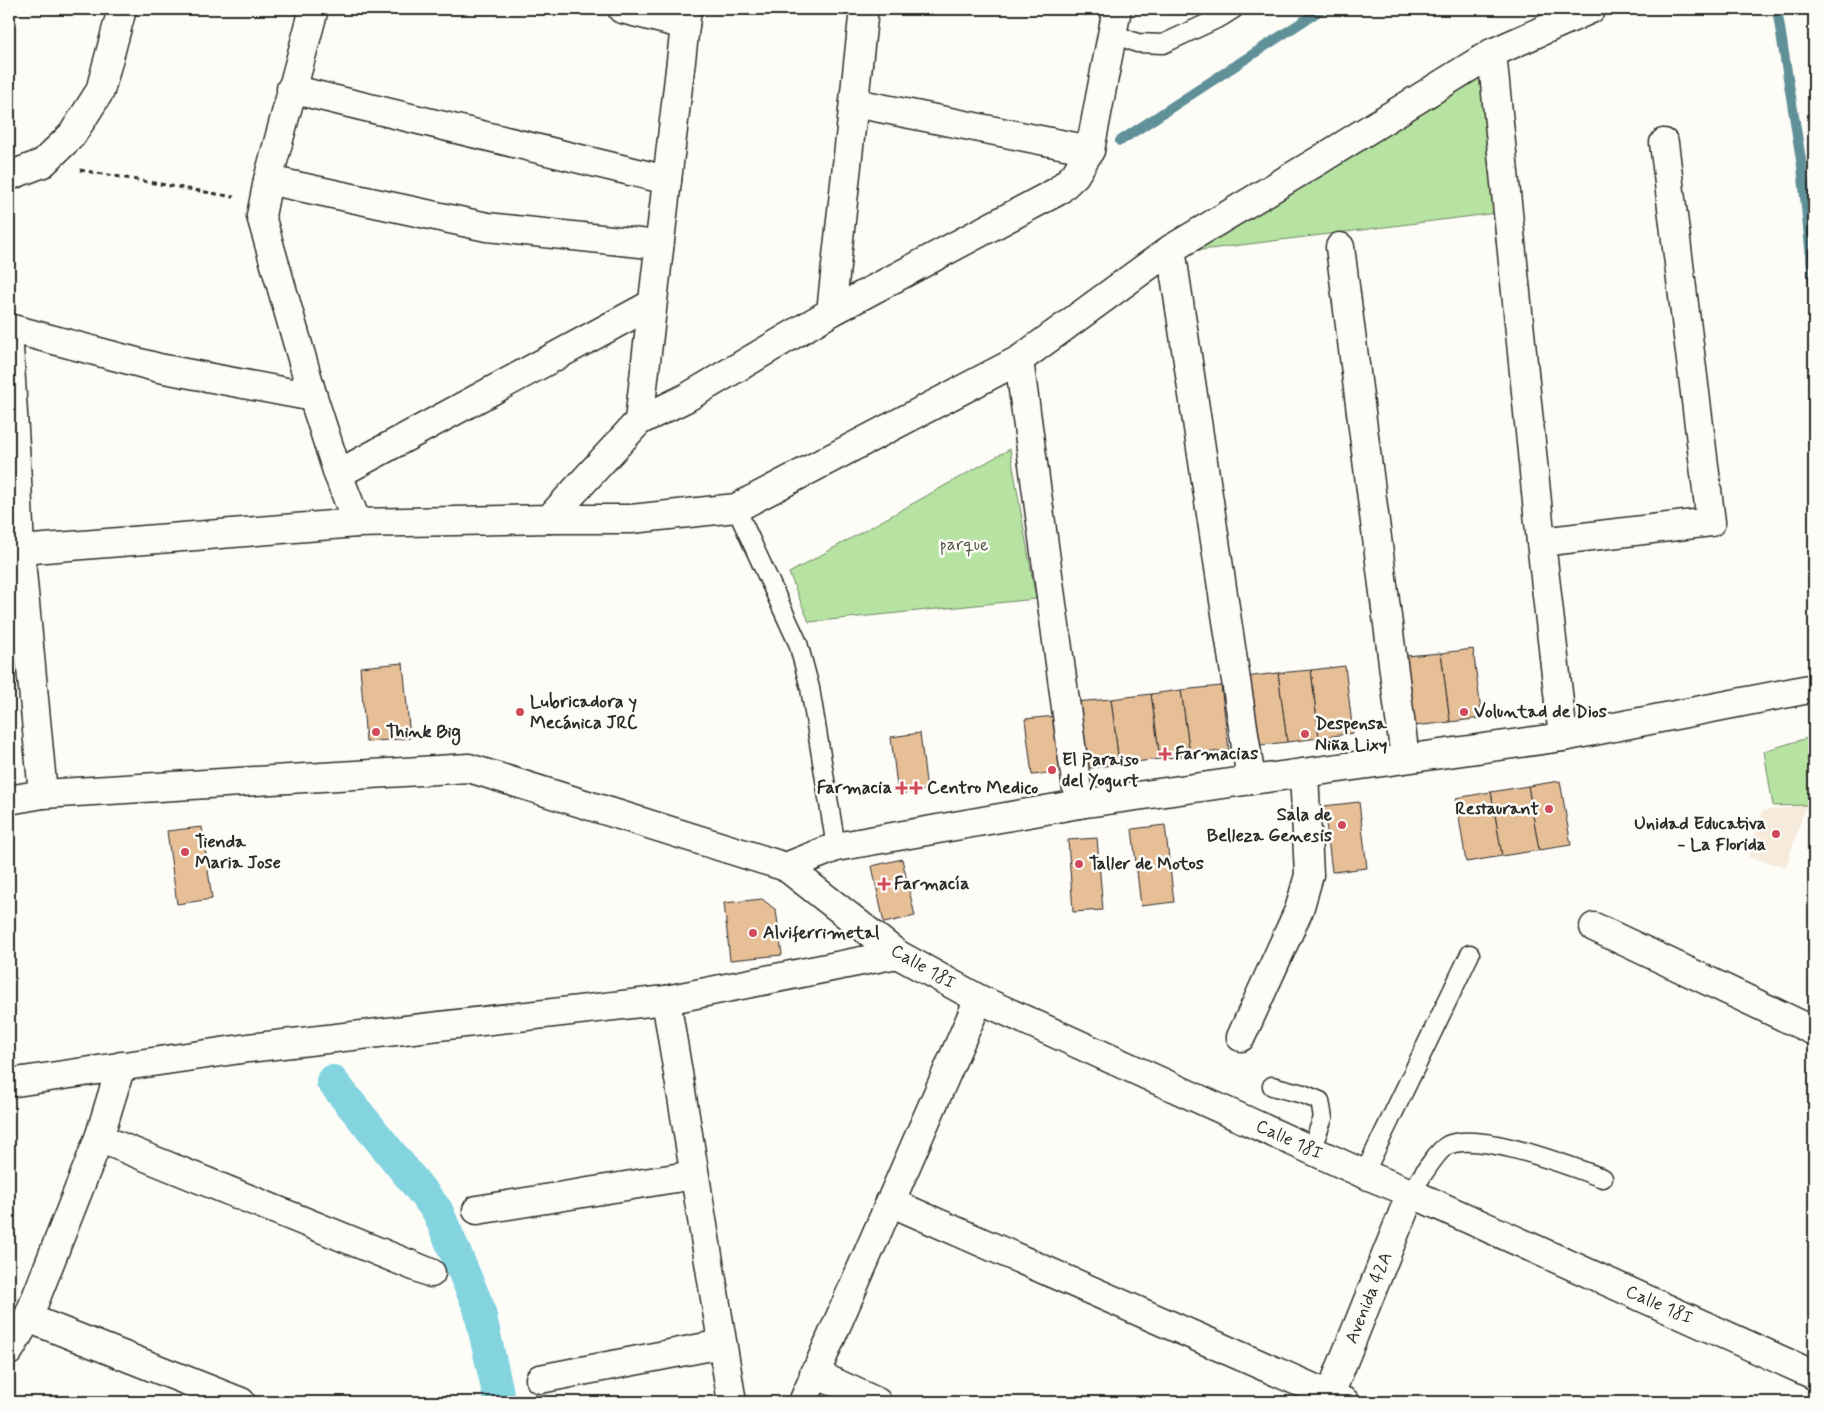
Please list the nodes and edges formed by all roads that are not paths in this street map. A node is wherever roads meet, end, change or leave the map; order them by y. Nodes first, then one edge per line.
1 (122, 9) edge
2 (314, 9) edge
3 (622, 9) edge
4 (864, 9) edge
5 (1234, 9) edge
6 (1591, 9) edge
7 (686, 17) edge
8 (1114, 21) edge
9 (1492, 53) junction
10 (291, 89) junction
11 (854, 103) junction
12 (1664, 143) dead end
13 (1090, 150) junction
14 (9, 176) edge
15 (667, 180) junction
16 (265, 191) junction
17 (659, 244) junction
18 (1340, 247) dead end
19 (1170, 249) junction
20 (652, 304) junction
21 (831, 312) junction
22 (9, 328) edge
23 (9, 346) edge
24 (1019, 360) junction
25 (313, 397) junction
26 (639, 421) junction
27 (338, 474) junction
28 (13, 481) edge
29 (736, 508) junction
30 (549, 519) junction
31 (357, 523) junction
32 (1541, 542) junction
33 (20, 550) junction
34 (1814, 688) edge
35 (1563, 737) junction
36 (1406, 758) junction
37 (1304, 773) junction
38 (1252, 780) junction
39 (43, 794) junction
40 (9, 800) edge
41 (1079, 804) junction
42 (836, 847) junction
43 (786, 867) junction
44 (1594, 926) dead end
45 (897, 954) junction
46 (1470, 954) dead end
47 (979, 999) junction
48 (666, 1000) junction
49 (1814, 1031) edge
50 (1241, 1037) dead end
51 (121, 1066) junction
52 (9, 1083) edge
53 (1272, 1086) dead end
54 (99, 1138) junction
55 (1311, 1150) junction
56 (1364, 1174) junction
57 (694, 1175) junction
58 (1602, 1178) dead end
59 (1411, 1194) junction
60 (890, 1202) junction
61 (477, 1210) dead end
62 (431, 1273) dead end
63 (28, 1318) junction
64 (722, 1344) junction
65 (9, 1349) edge
66 (814, 1373) junction
67 (1814, 1375) edge
68 (540, 1379) dead end
69 (1334, 1400) edge
70 (241, 1402) edge
71 (732, 1402) edge
72 (803, 1402) edge
73 (878, 1402) edge

1 - 14 street
2 - 10 street
3 - 7 street
4 - 11 street
5 - 8 lane
6 - 9 street
7 - 15 street
8 - 13 street
9 - 19 street
9 - 32 street
10 - 15 street
10 - 16 street
11 - 13 street
11 - 21 street
12 - 32 street
13 - 21 street
15 - 17 street
16 - 17 street
16 - 25 street
17 - 20 street
18 - 36 street
19 - 24 street
19 - 38 street
20 - 26 street
20 - 27 street
21 - 26 street
22 - 25 street
23 - 28 street
24 - 29 street
24 - 41 street
25 - 27 street
26 - 30 street
27 - 31 street
28 - 33 street
29 - 30 street
29 - 42 lane
30 - 31 street
31 - 33 street
32 - 35 street
33 - 39 street
34 - 35 street
35 - 36 street
36 - 37 street
37 - 38 street
37 - 50 street
38 - 41 street
39 - 40 street
39 - 43 street
41 - 42 street
42 - 43 street
43 - 45 street, Calle 18I
44 - 49 street
45 - 47 street, Calle 18I
45 - 48 street
46 - 56 lane
47 - 55 street, Calle 18I
47 - 60 street
48 - 51 street
48 - 57 street
51 - 52 street
51 - 54 street
53 - 55 lane
54 - 62 street
54 - 63 street
55 - 56 street, Calle 18I
56 - 59 street, Calle 18I
57 - 61 street
57 - 64 street
58 - 59 lane
59 - 67 street, Calle 18I
59 - 69 street, Avenida 42A
60 - 66 street
60 - 69 street
63 - 65 street
63 - 70 street
64 - 68 street
64 - 71 street
66 - 72 street
66 - 73 street

